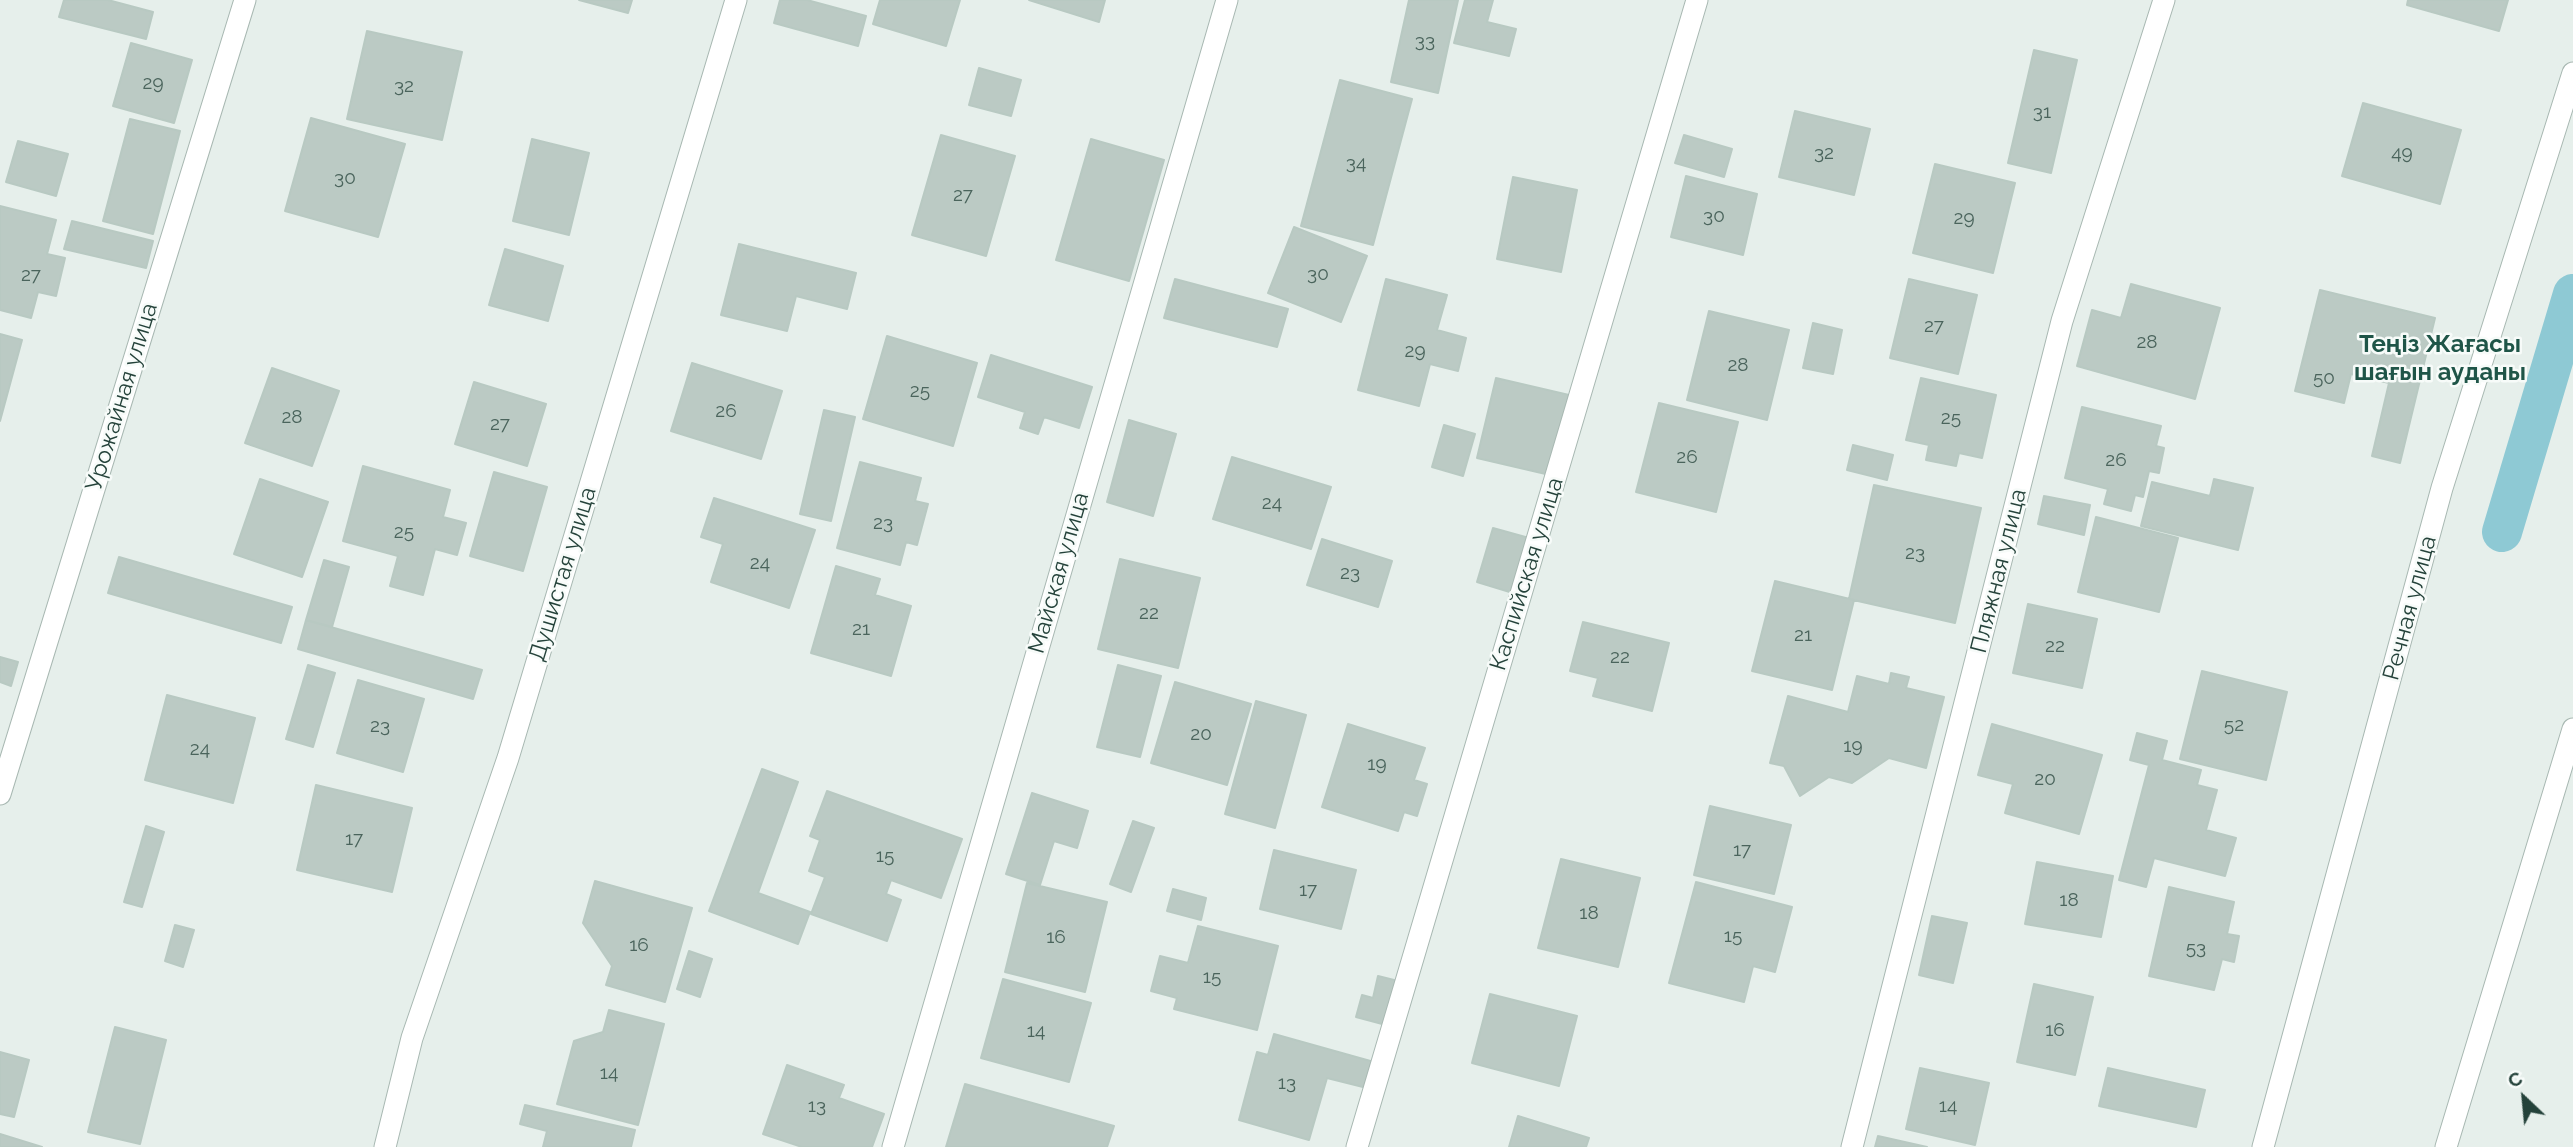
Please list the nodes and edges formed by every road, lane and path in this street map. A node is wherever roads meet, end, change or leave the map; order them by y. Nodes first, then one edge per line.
1 (245, 0) edge
2 (736, 0) edge
3 (1227, 0) edge
4 (1698, 0) edge
5 (2164, 0) edge
6 (2573, 73) edge
7 (2573, 729) edge
8 (0, 794) edge
9 (385, 1147) edge
10 (893, 1147) edge
11 (1357, 1147) edge
12 (1852, 1147) edge
13 (2263, 1147) edge
14 (2446, 1147) edge

1 - 8 street, Урожайная улица
2 - 9 street, Душистая улица
3 - 10 street, Майская улица
4 - 11 street, Каспийская улица
5 - 12 street, Пляжная улица
6 - 13 street, Речная улица
7 - 14 street

